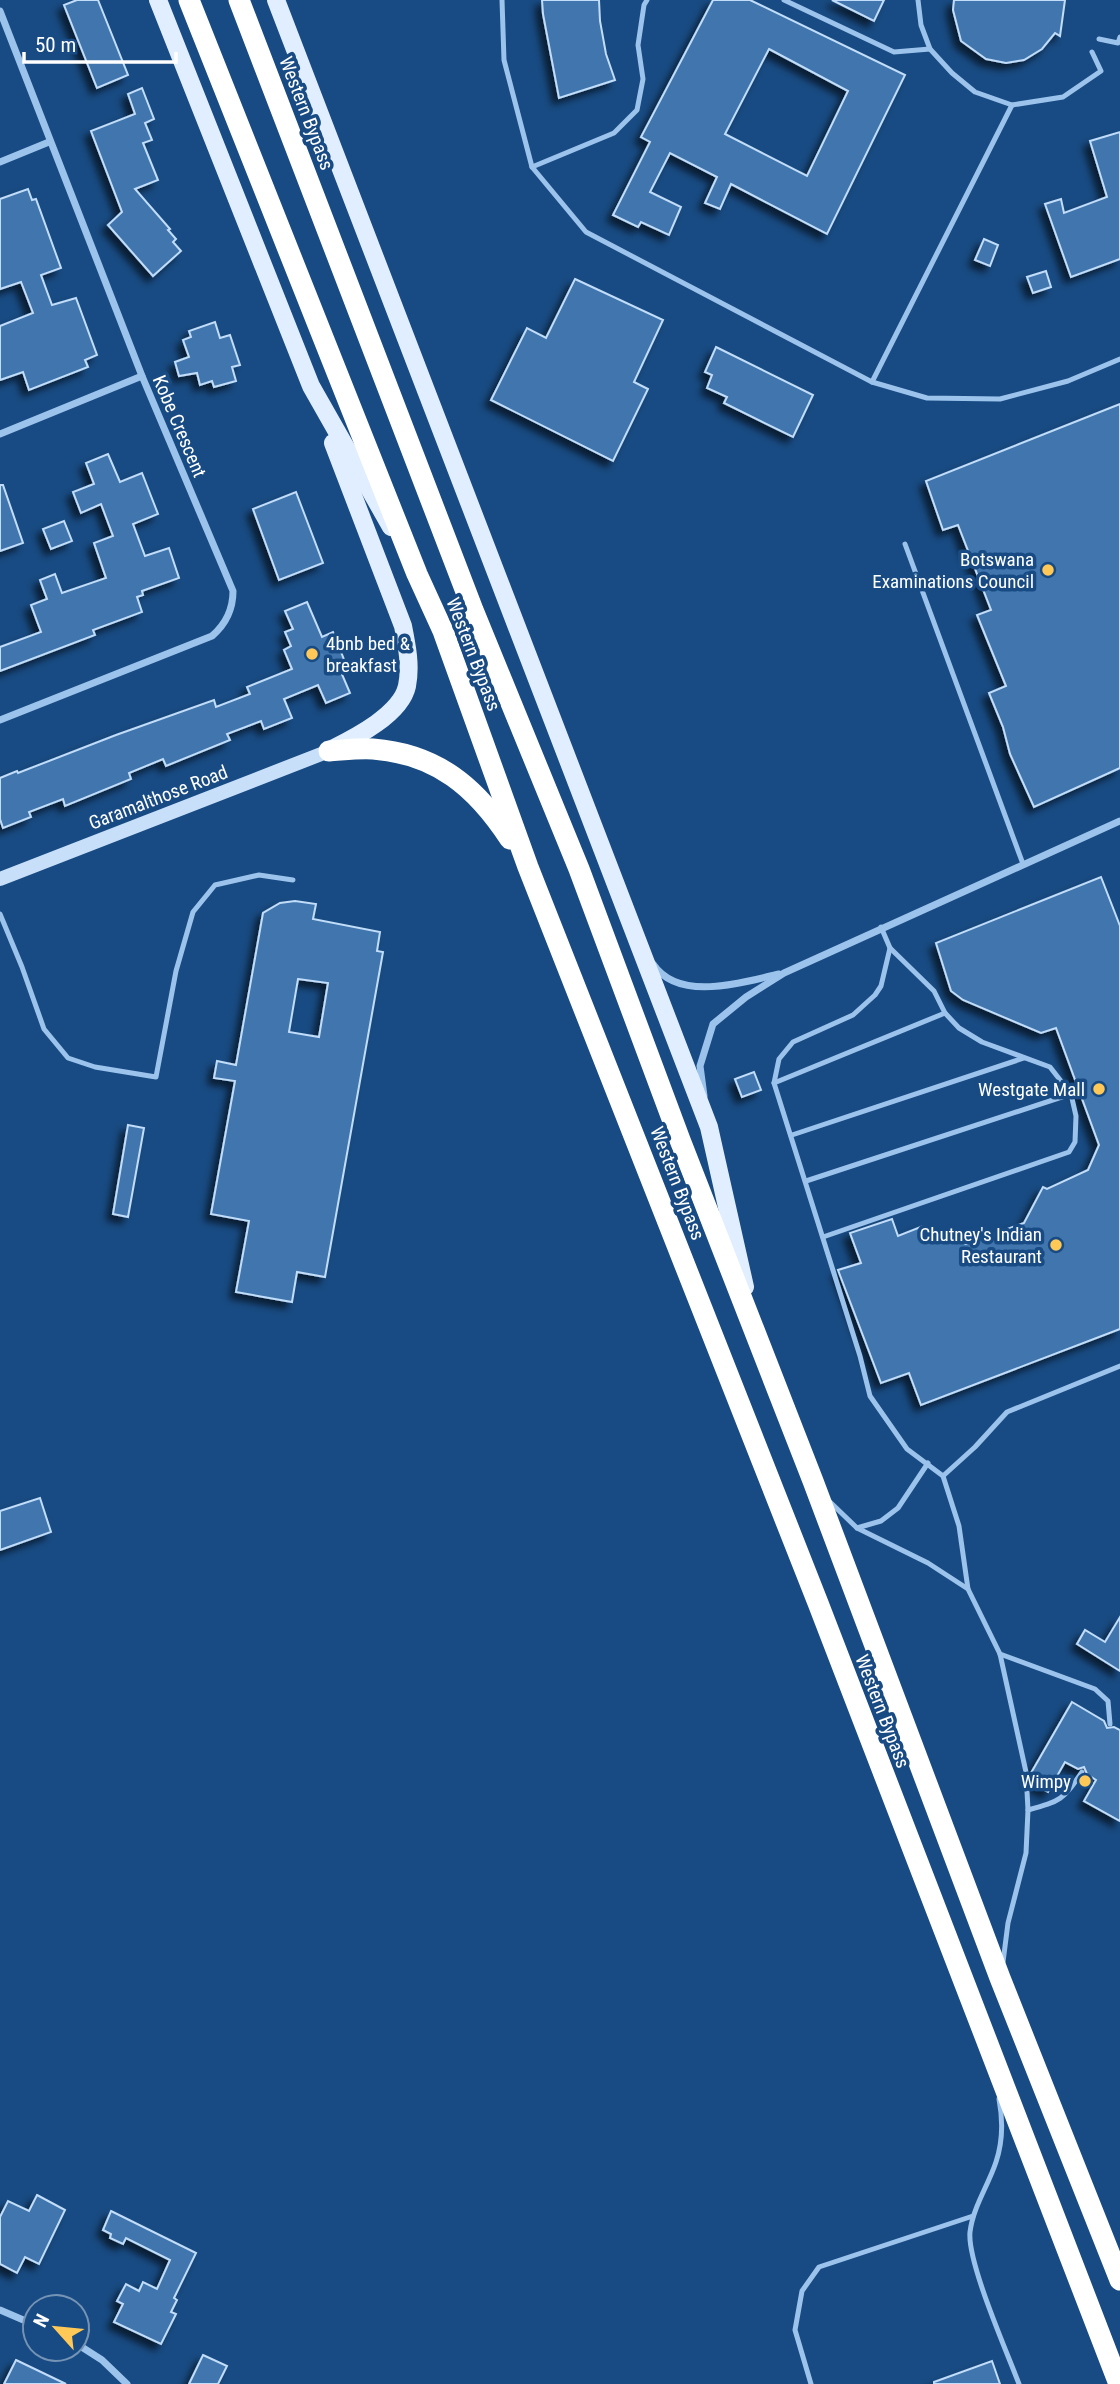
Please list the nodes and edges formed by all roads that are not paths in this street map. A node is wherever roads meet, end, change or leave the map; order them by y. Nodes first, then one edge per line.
1 (158, 0) edge
2 (189, 0) edge
3 (239, 0) edge
4 (276, 0) edge
5 (502, 0) edge
6 (648, 0) edge
7 (784, 0) edge
8 (918, 0) edge
9 (0, 11) edge
10 (1120, 37) edge
11 (1099, 39) dead end
12 (930, 49) junction
13 (1092, 52) dead end
14 (1012, 105) junction
15 (49, 142) junction
16 (0, 162) edge
17 (532, 167) junction
18 (1120, 359) edge
19 (142, 376) junction
20 (872, 382) junction
21 (311, 386) junction
22 (0, 434) edge
23 (905, 544) dead end
24 (417, 575) junction
25 (0, 720) edge
26 (329, 751) junction
27 (1120, 821) edge
28 (1023, 864) junction
29 (528, 867) junction
30 (0, 879) edge
31 (293, 880) dead end
32 (0, 914) edge
33 (881, 928) junction
34 (637, 938) junction
35 (890, 948) junction
36 (784, 973) junction
37 (945, 1013) junction
38 (1024, 1058) junction
39 (774, 1083) junction
40 (1071, 1094) junction
41 (709, 1127) junction
42 (792, 1135) junction
43 (806, 1181) junction
44 (823, 1237) junction
45 (755, 1331) junction
46 (1120, 1366) edge
47 (928, 1463) junction
48 (943, 1476) junction
49 (813, 1481) junction
50 (857, 1528) junction
51 (968, 1588) junction
52 (1000, 1654) junction
53 (1110, 1724) dead end
54 (1082, 1772) dead end
55 (1028, 1810) junction
56 (1000, 1978) junction
57 (992, 2058) junction
58 (973, 2216) junction
59 (1120, 2280) edge
60 (0, 2310) edge
61 (21, 2319) edge
62 (91, 2353) edge
63 (127, 2384) edge
64 (811, 2384) edge
65 (1019, 2384) edge
66 (1119, 2384) edge

1 - 21 main road
2 - 24 highway, Western Bypass
3 - 45 highway, Western Bypass
4 - 34 main road
5 - 17 lane
6 - 17 lane
7 - 12 lane
8 - 12 lane
9 - 15 street, Kobe Crescent
10 - 11 lane
12 - 14 lane
13 - 14 lane
14 - 20 lane
15 - 16 street
15 - 19 street, Kobe Crescent
17 - 20 lane
18 - 20 lane
19 - 22 street
19 - 25 street, Kobe Crescent
21 - 24 main road
21 - 26 main road
23 - 28 lane
24 - 29 highway, Western Bypass
26 - 29 highway
26 - 30 street, Garamalthose Road
27 - 28 street
28 - 33 street
29 - 57 highway, Western Bypass
31 - 32 lane
33 - 35 lane
33 - 36 street
34 - 36 street
34 - 41 main road
35 - 37 lane
35 - 39 lane
36 - 41 street
37 - 38 lane
37 - 39 lane
38 - 40 lane
38 - 42 lane
39 - 42 lane
40 - 43 lane
40 - 44 lane
41 - 45 main road
42 - 43 lane
43 - 44 lane
44 - 47 lane
45 - 49 highway, Western Bypass
46 - 48 lane
47 - 48 lane
47 - 50 lane
48 - 51 lane
49 - 50 lane
49 - 56 highway, Western Bypass
50 - 51 lane
51 - 52 lane
52 - 53 lane
52 - 55 lane
54 - 55 lane
55 - 56 lane
56 - 59 highway, Western Bypass
57 - 58 lane
57 - 66 highway, Western Bypass
58 - 64 lane
58 - 65 lane
60 - 61 street
62 - 63 street

